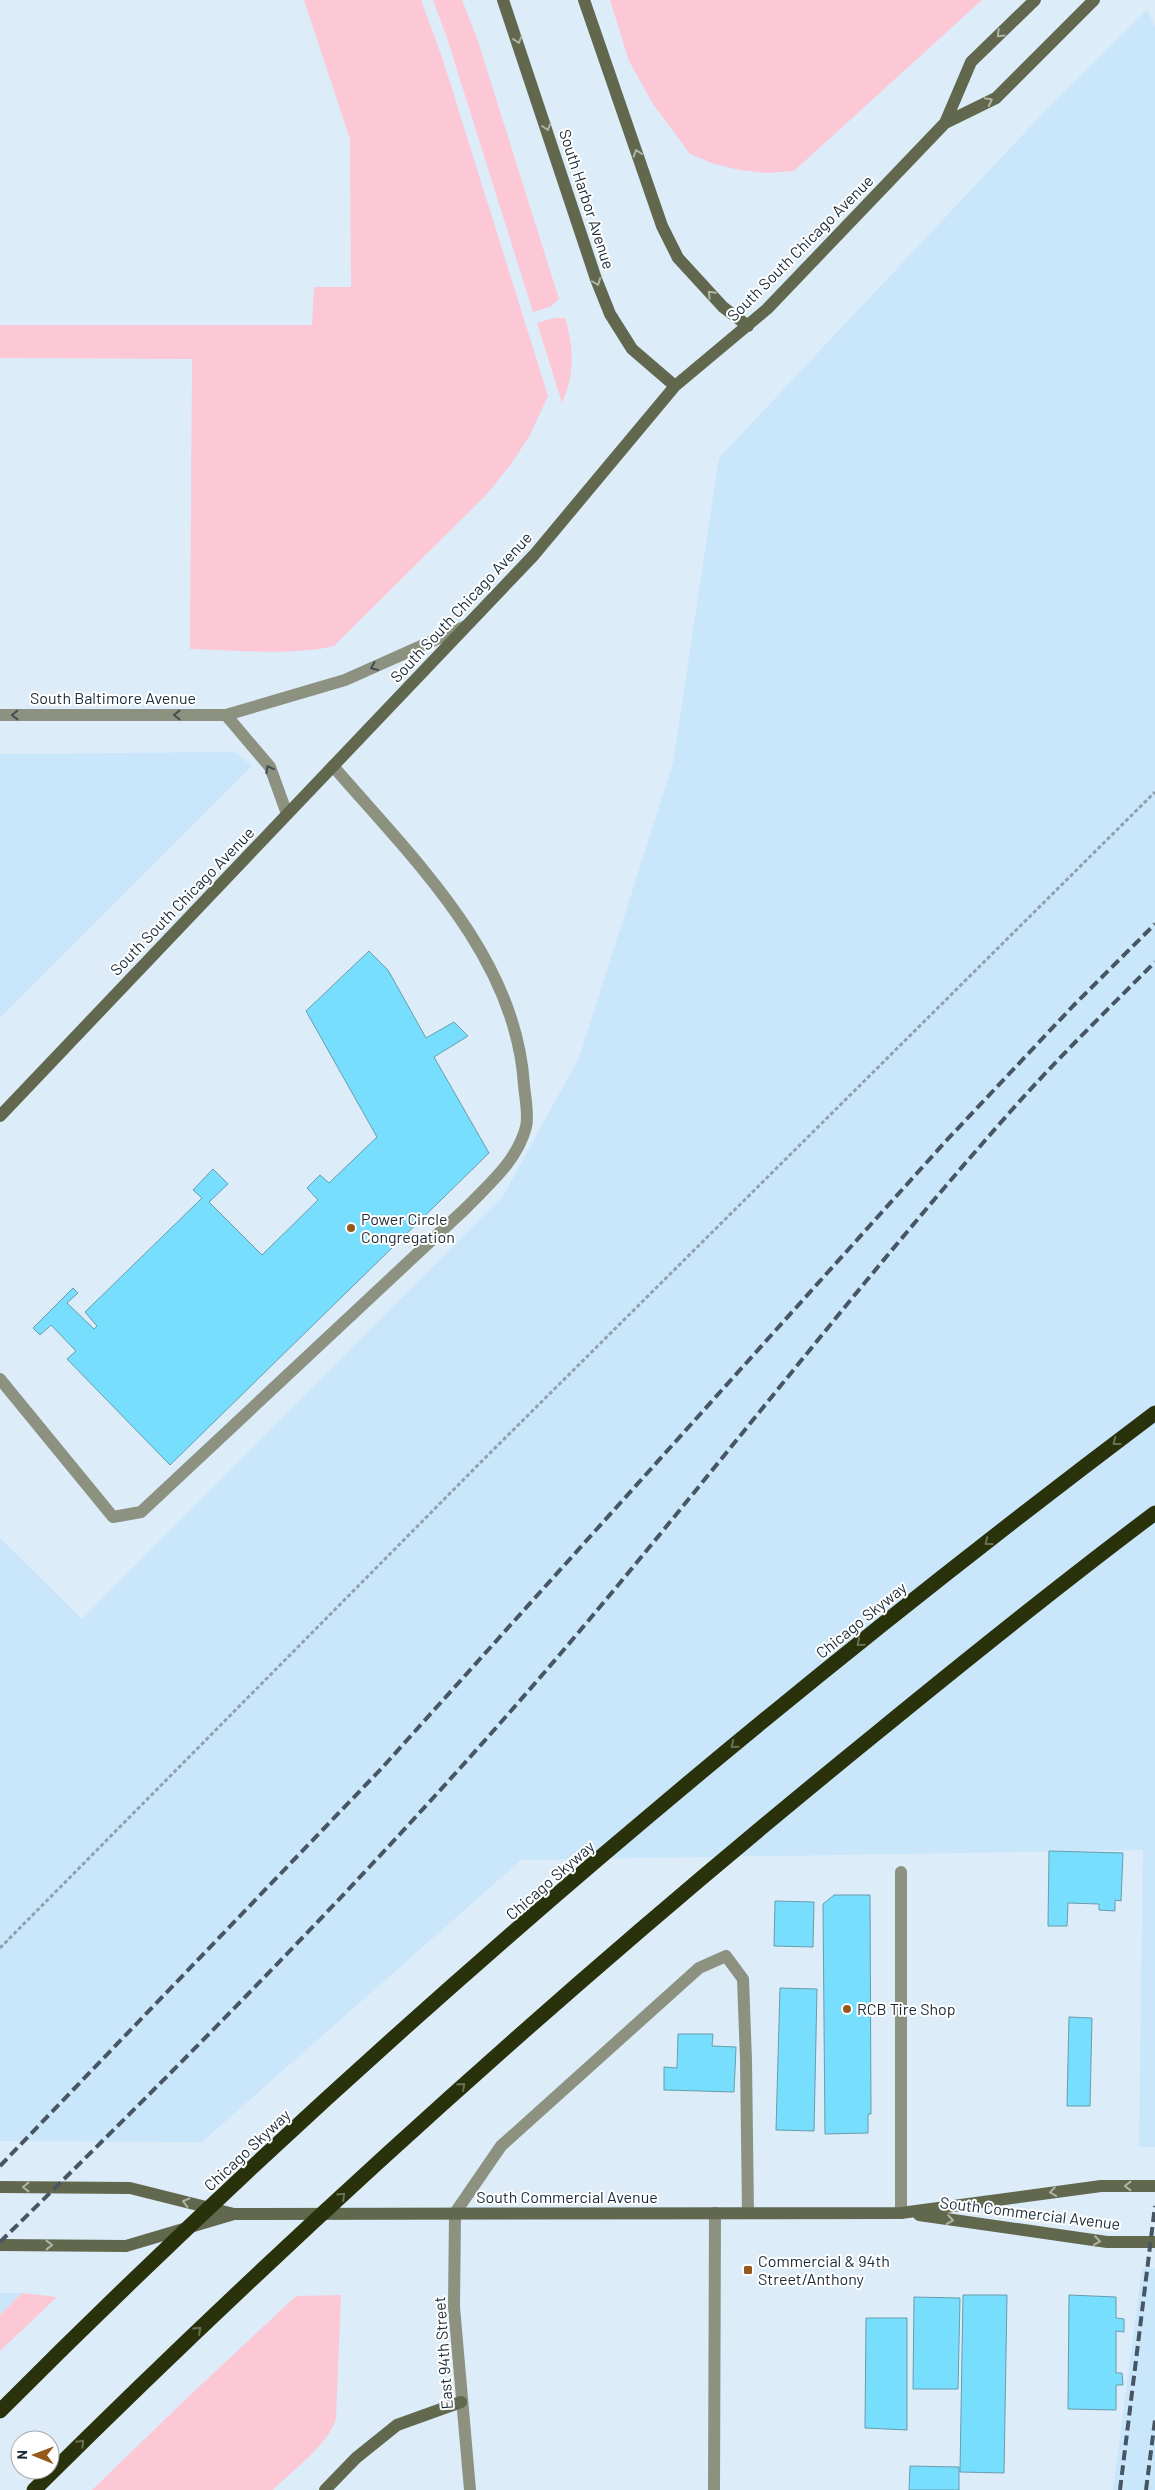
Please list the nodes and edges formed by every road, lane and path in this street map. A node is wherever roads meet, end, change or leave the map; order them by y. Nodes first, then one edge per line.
1 (503, 0) edge
2 (584, 0) edge
3 (1035, 0) edge
4 (1094, 0) edge
5 (945, 123) junction
6 (748, 326) junction
7 (675, 386) junction
8 (466, 626) junction
9 (0, 715) edge
10 (226, 715) junction
11 (333, 766) junction
12 (1155, 793) edge
13 (287, 814) junction
14 (0, 1116) edge
15 (0, 1379) edge
16 (1155, 1413) edge
17 (1155, 1513) edge
18 (901, 1872) dead end
19 (0, 1948) edge
20 (1155, 2186) edge
21 (0, 2187) edge
22 (455, 2213) junction
23 (715, 2213) junction
24 (748, 2213) junction
25 (901, 2213) junction
26 (234, 2214) junction
27 (1155, 2242) edge
28 (0, 2245) edge
29 (461, 2402) junction
30 (0, 2411) edge
31 (34, 2490) edge
32 (324, 2490) edge
33 (470, 2490) edge
34 (714, 2490) edge

1 -> 7 main road, South Harbor Avenue
6 -> 2 main road
3 -> 5 main road, South South Chicago Avenue
5 -> 4 main road, South South Chicago Avenue
5 - 6 main road, South South Chicago Avenue
6 - 7 main road, South South Chicago Avenue
7 - 8 main road, South South Chicago Avenue
8 -> 10 street, South Baltimore Avenue
8 - 11 main road, South South Chicago Avenue
10 -> 9 street, South Baltimore Avenue
13 -> 10 street
11 - 13 main road, South South Chicago Avenue
11 - 15 street
12 - 19 path
13 - 14 main road, South South Chicago Avenue
16 -> 30 highway, Chicago Skyway, bridge
31 -> 17 highway, bridge
18 - 25 street
20 -> 25 main road, South Commercial Avenue
26 -> 21 main road, South Commercial Avenue
22 - 23 main road, South Commercial Avenue
22 - 24 street
22 - 26 main road, South Commercial Avenue
22 - 29 street, East 94th Street
23 - 24 main road, South Commercial Avenue
23 - 34 street
24 - 25 main road, South Commercial Avenue
25 -> 27 main road, South Commercial Avenue
28 -> 26 main road, South Commercial Avenue
29 - 32 main road
29 - 33 street, East 94th Street

